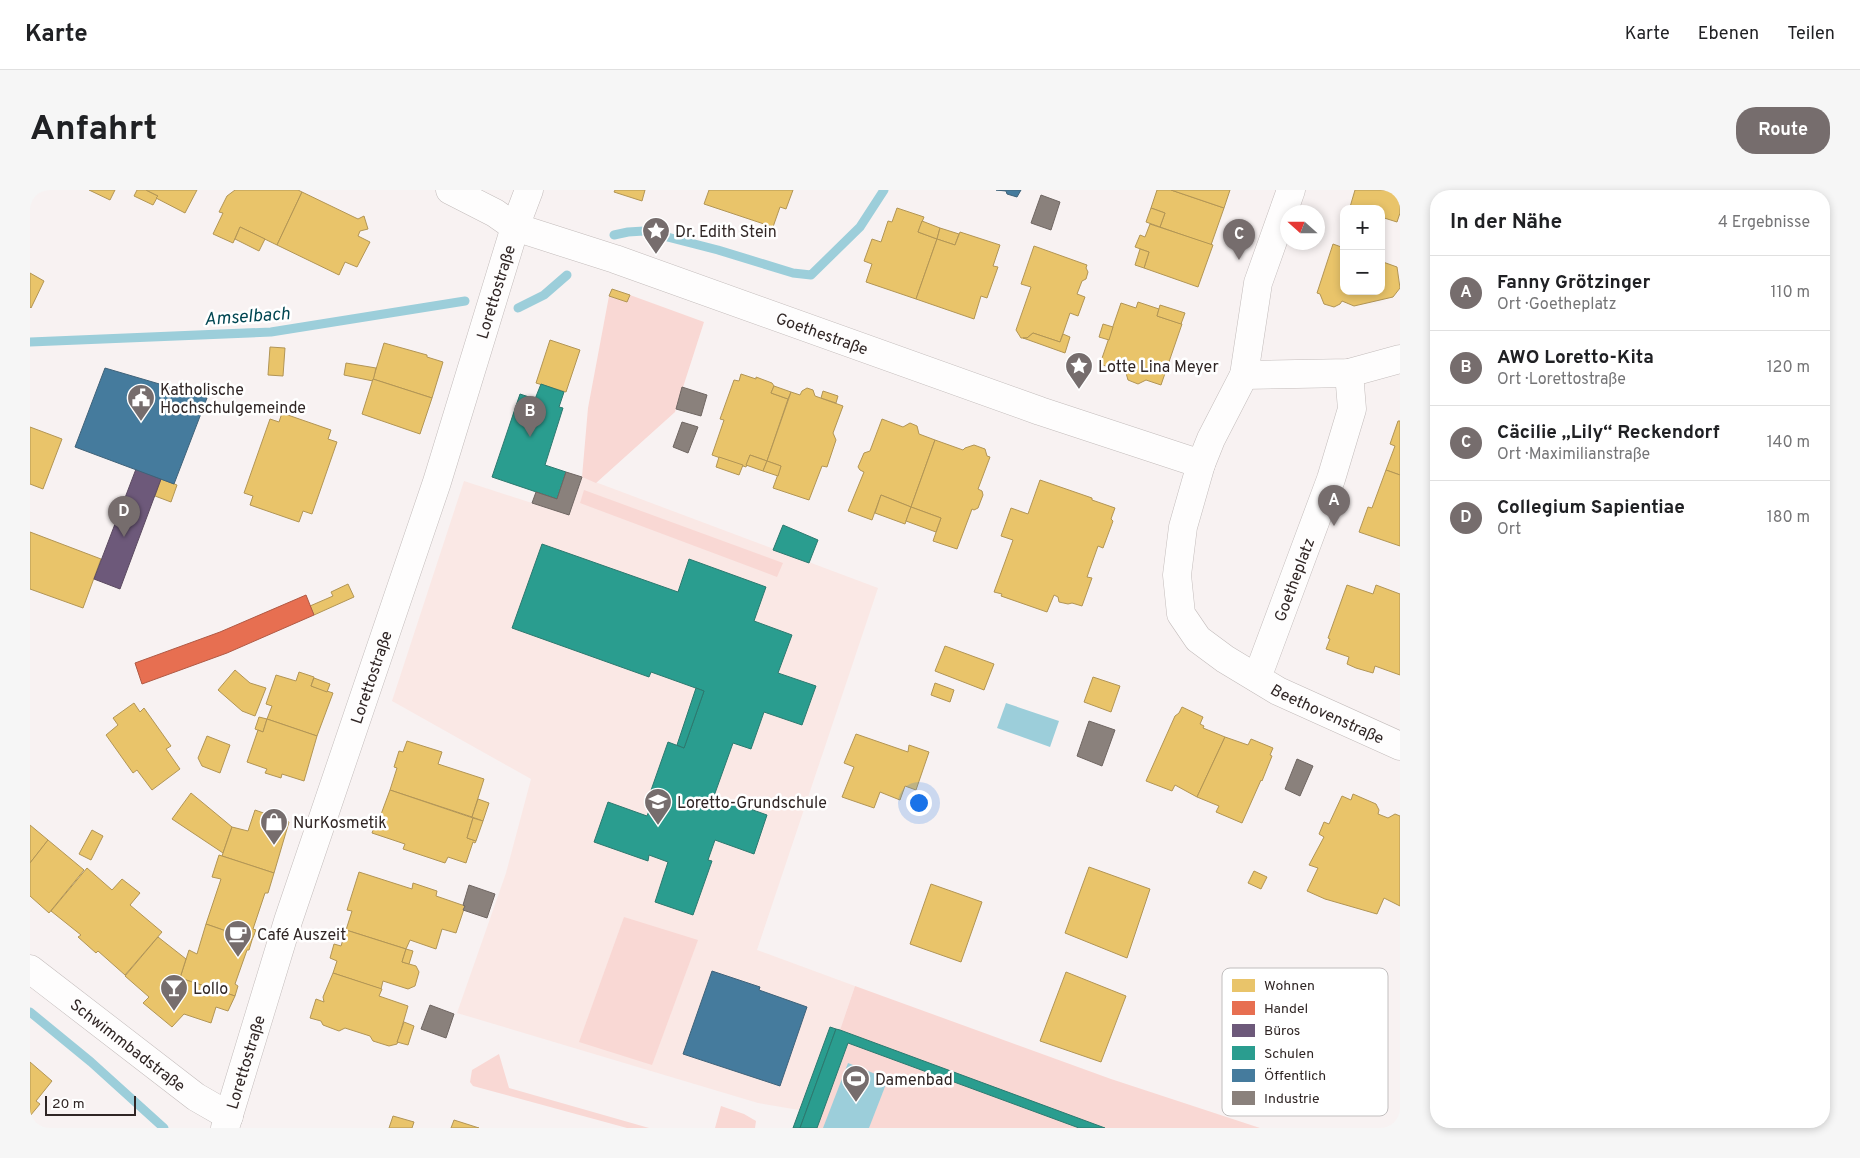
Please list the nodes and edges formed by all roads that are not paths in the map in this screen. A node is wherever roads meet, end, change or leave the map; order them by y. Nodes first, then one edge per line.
1 (450, 190) edge
2 (529, 190) edge
3 (1291, 190) edge
4 (515, 227) junction
5 (1400, 360) edge
6 (1349, 373) junction
7 (1244, 375) junction
8 (1201, 464) junction
9 (1257, 678) junction
10 (1400, 746) edge
11 (30, 969) edge
12 (227, 1122) edge

1 - 4 street, Goethestraße
2 - 4 street, Lorettostraße
3 - 7 street
4 - 8 street, Goethestraße
4 - 12 street, Lorettostraße
5 - 6 street
6 - 7 street
6 - 9 street, Goetheplatz
7 - 8 street
8 - 9 street
9 - 10 street, Beethovenstraße
11 - 12 street, Schwimmbadstraße

